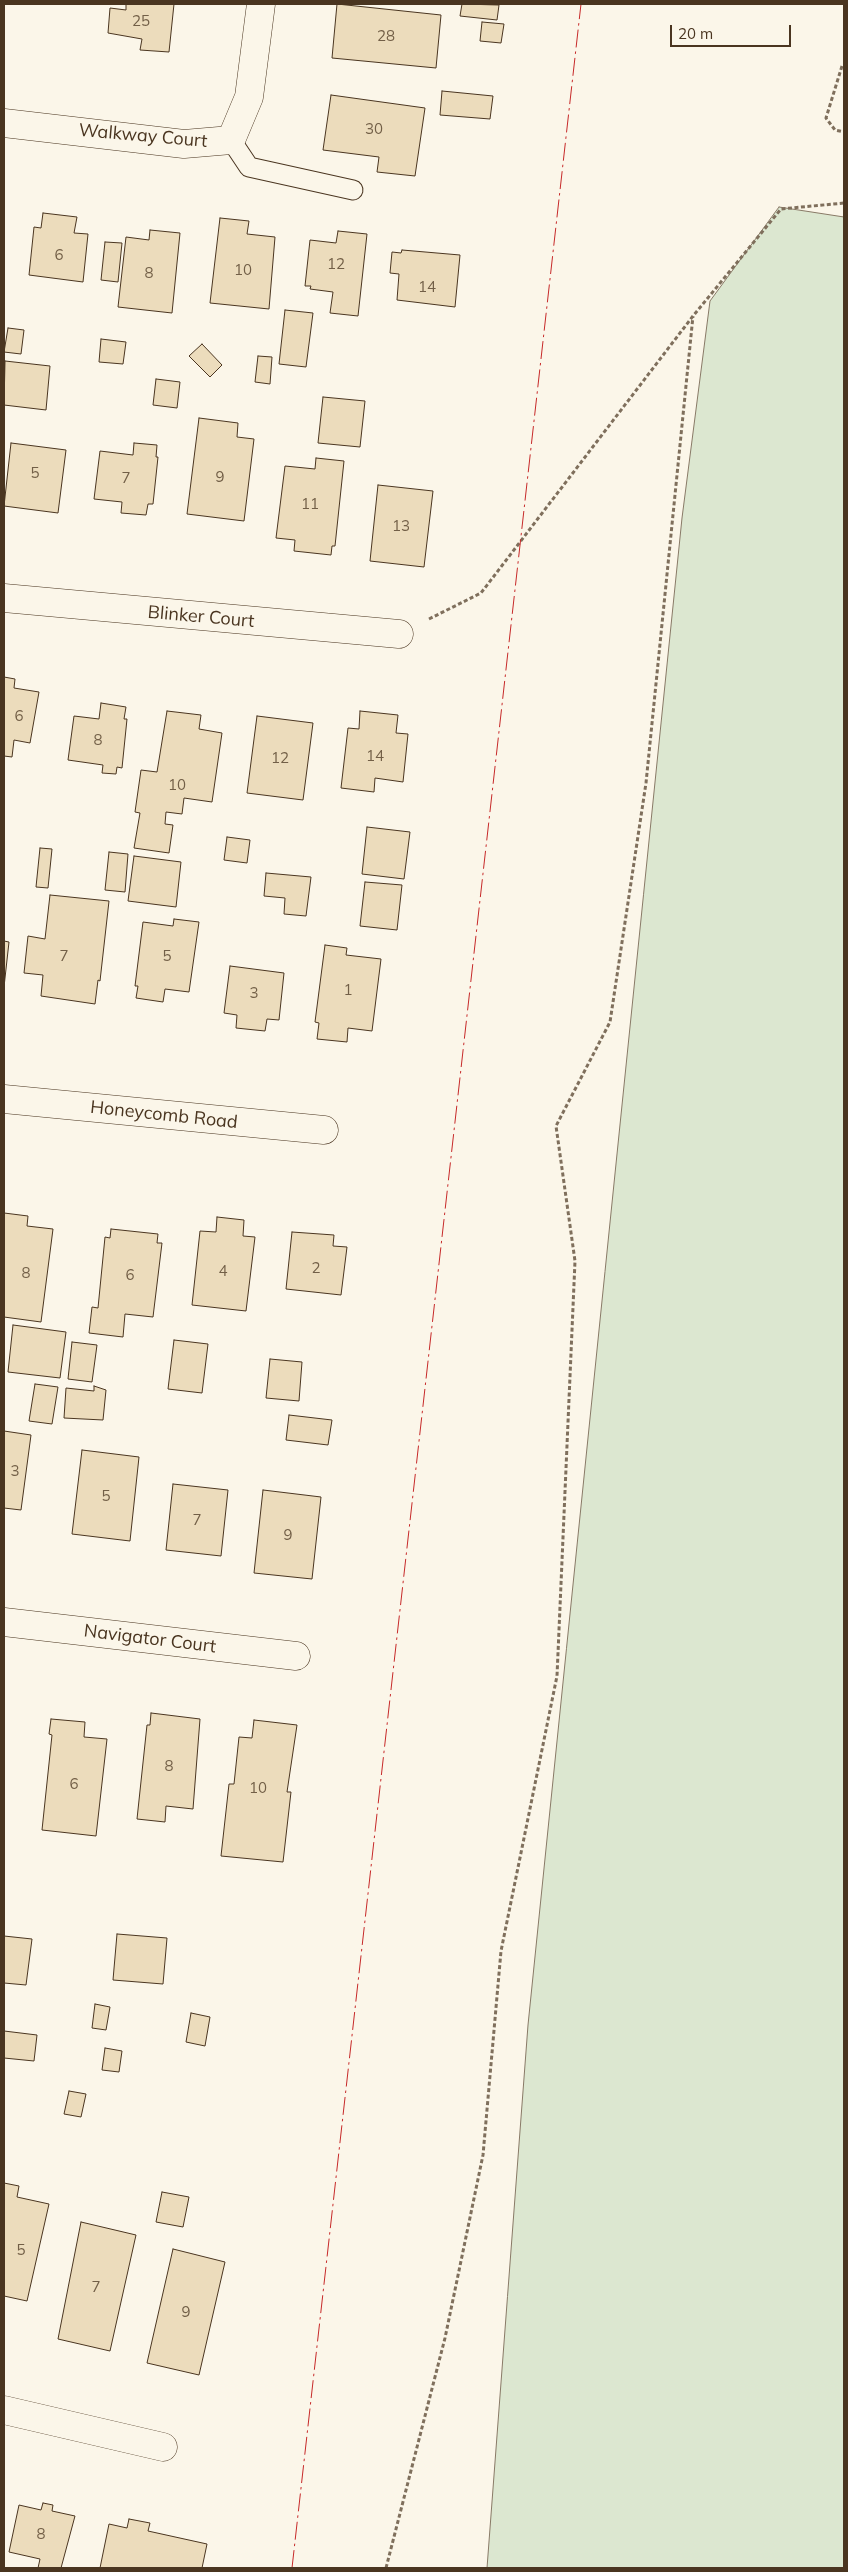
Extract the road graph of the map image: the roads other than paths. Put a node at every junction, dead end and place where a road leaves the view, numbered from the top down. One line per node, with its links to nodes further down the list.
1 (261, 4): 3 (street, Walkway Court)
2 (4, 123): 3 (street, Walkway Court)
3 (231, 140): 4 (lane)
4 (353, 190)
5 (4, 598): 6 (street, Blinker Court)
6 (399, 634)
7 (4, 1099): 8 (street, Honeycomb Road)
8 (324, 1130)
9 (4, 1622): 10 (street, Navigator Court)
10 (296, 1656)
11 (4, 2410): 12 (street)
12 (163, 2447)

